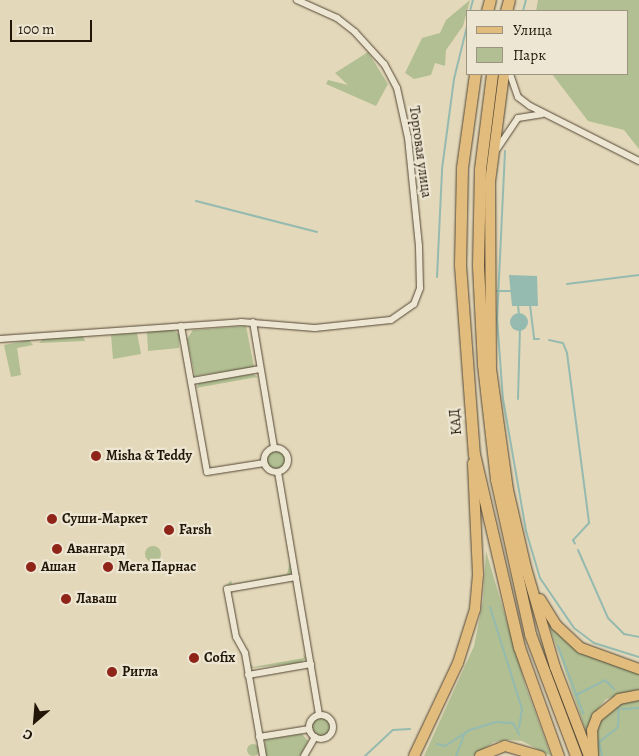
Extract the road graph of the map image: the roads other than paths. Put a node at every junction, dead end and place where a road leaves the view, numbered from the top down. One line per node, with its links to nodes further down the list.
1 (297, 0): 9 (street, Торговая улица)
2 (475, 75): 15 (highway, КАД)
3 (492, 75): 34 (highway)
4 (504, 75): 7 (main road)
5 (510, 75): 6 (street)
6 (543, 114): 7 (street); 8 (street)
7 (493, 156): 18 (main road)
8 (639, 161)
9 (253, 322): 10 (street); 12 (street)
10 (181, 326): 11 (street); 13 (street)
11 (0, 339)
12 (260, 370): 13 (street); 14 (street)
13 (192, 381): 16 (street)
14 (274, 448): 16 (street); 17 (street)
15 (474, 454): 30 (main road); 33 (highway, КАД)
16 (264, 462): 17 (street)
17 (278, 472): 19 (street)
18 (526, 568): 21 (main road); 35 (main road)
19 (296, 577): 20 (street); 22 (street)
20 (311, 664): 22 (street); 24 (street)
21 (639, 669)
22 (248, 675): 26 (street)
23 (639, 695): 35 (main road)
24 (319, 714): 25 (street); 27 (street)
25 (309, 729): 26 (street); 27 (street)
26 (259, 737): 28 (street)
27 (315, 737): 29 (street)
28 (263, 756)
29 (304, 756)
30 (414, 756)
31 (480, 756): 32 (main road)
32 (541, 756)
33 (558, 756)
34 (576, 756)
35 (591, 756)

